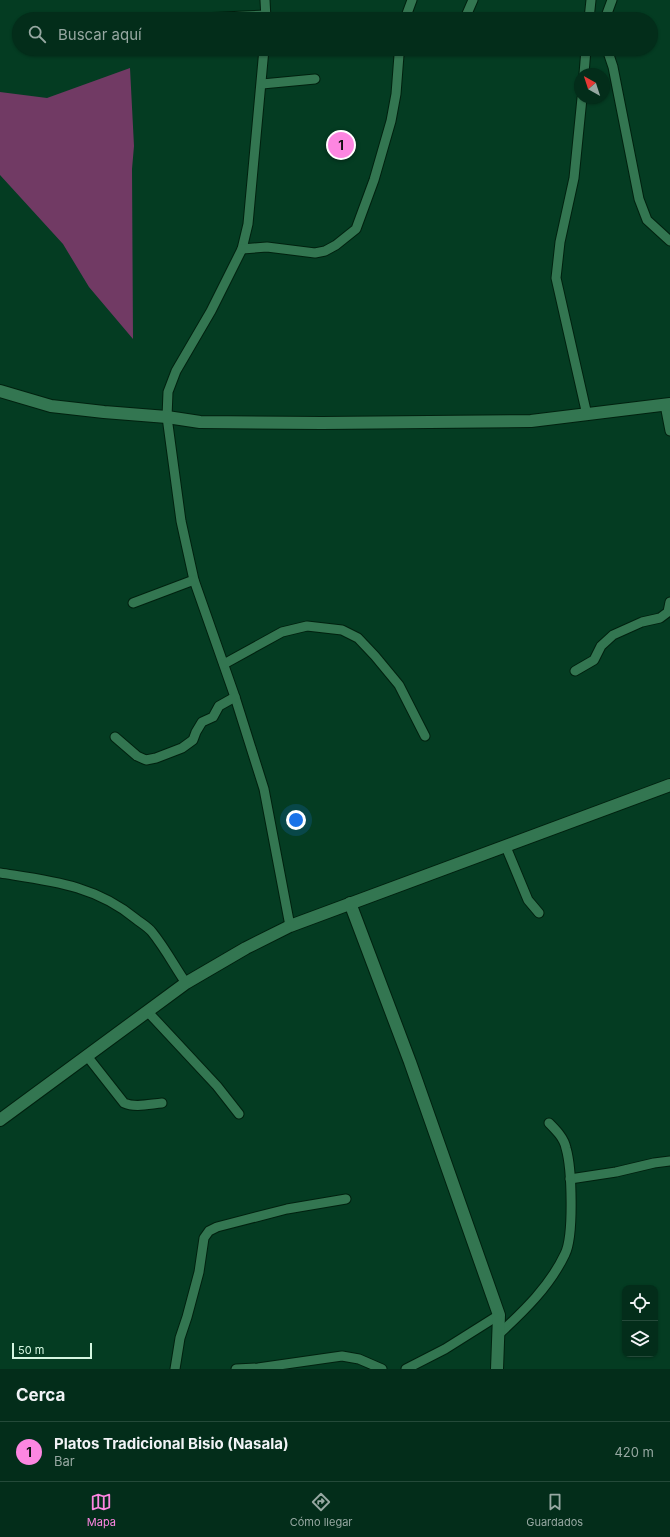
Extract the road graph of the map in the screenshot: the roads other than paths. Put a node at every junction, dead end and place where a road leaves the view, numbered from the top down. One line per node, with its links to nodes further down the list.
1 (265, 0): 6 (street)
2 (412, 0): 7 (street)
3 (473, 0): 8 (street)
4 (591, 0): 9 (street)
5 (612, 0): 10 (street)
6 (266, 12)
7 (408, 12)
8 (468, 12)
9 (590, 12)
10 (608, 12)
11 (264, 56): 17 (street)
12 (398, 56): 20 (street)
13 (585, 56): 15 (street)
14 (609, 56): 19 (street)
15 (584, 68)
16 (315, 79): 17 (street)
17 (262, 84): 20 (street)
18 (581, 104): 23 (street)
19 (670, 241)
20 (242, 249): 24 (street)
21 (0, 391): 24 (street)
22 (668, 405): 23 (street); 25 (street)
23 (587, 415): 24 (street)
24 (167, 417): 26 (street)
25 (670, 431)
26 (194, 580): 28 (street); 29 (street)
27 (670, 602): 30 (street)
28 (133, 603)
29 (224, 664): 31 (street); 32 (street)
30 (575, 672)
31 (235, 697): 33 (street); 39 (street)
32 (425, 736)
33 (115, 737)
34 (670, 786): 35 (street)
35 (506, 847): 37 (street); 38 (street)
36 (0, 873): 40 (street)
37 (350, 903): 39 (street); 50 (street)
38 (538, 913)
39 (290, 926): 40 (street)
40 (186, 983): 41 (street)
41 (148, 1012): 42 (street); 44 (street)
42 (87, 1056): 43 (street); 45 (street)
43 (162, 1104)
44 (239, 1114)
45 (0, 1120)
46 (550, 1123): 48 (street)
47 (670, 1161): 48 (street)
48 (570, 1179): 51 (street)
49 (346, 1199): 52 (street)
50 (499, 1316): 51 (street); 55 (street)
51 (498, 1334): 56 (street)
52 (175, 1369)
53 (236, 1369): 54 (street)
54 (382, 1369)
55 (406, 1369)
56 (497, 1369)

